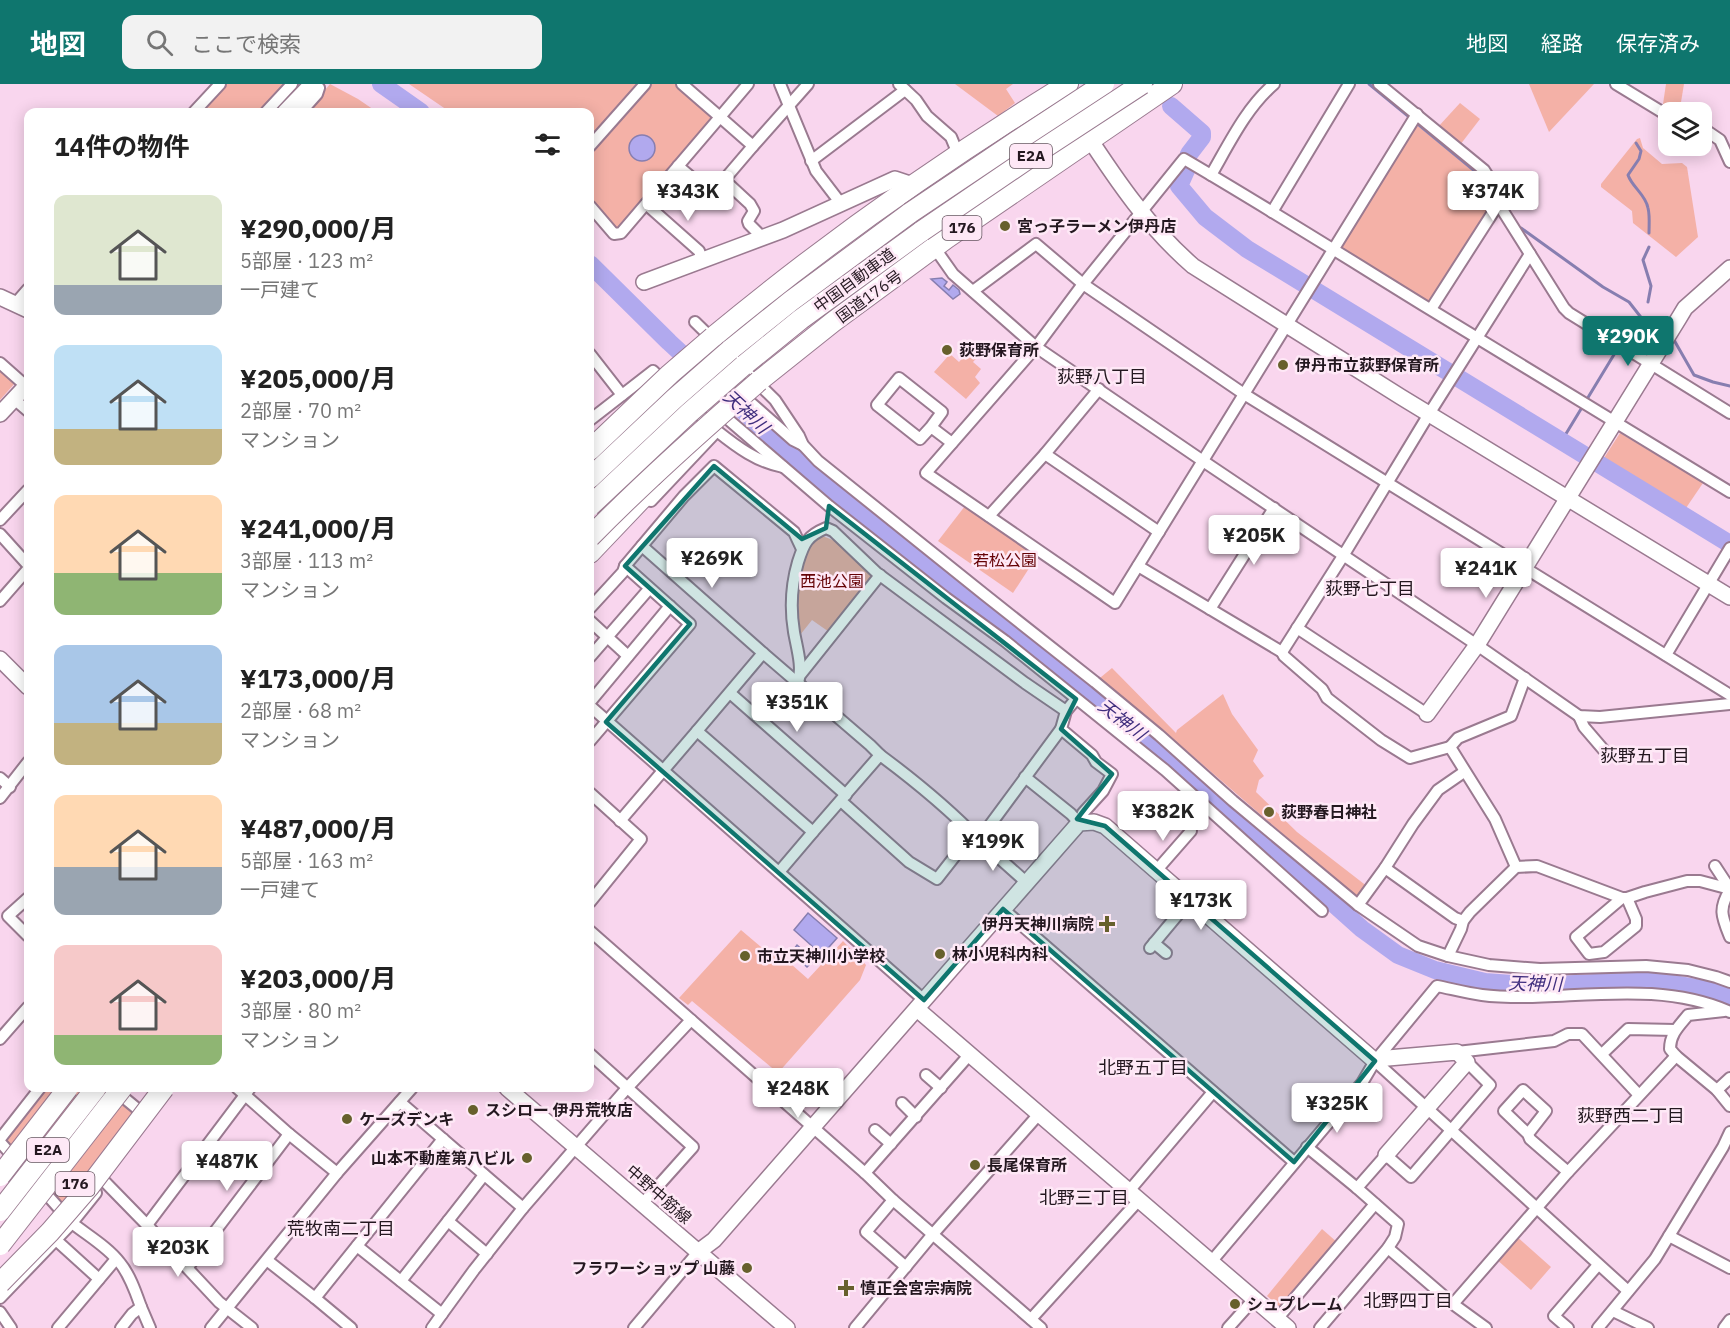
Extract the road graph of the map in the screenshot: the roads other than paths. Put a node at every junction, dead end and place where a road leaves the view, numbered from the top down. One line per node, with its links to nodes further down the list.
1 (220, 84): 19 (street)
2 (292, 84): 20 (street)
3 (313, 84): 21 (street); 22 (street)
4 (645, 84): 28 (street)
5 (682, 84): 25 (street)
6 (748, 84): 25 (street)
7 (780, 84): 18 (street)
8 (808, 84): 18 (street)
9 (1104, 84): 86 (highway, 中国自動車道 / E2A, bridge)
10 (1142, 84): 91 (highway, 中国自動車道 / E2A, bridge)
11 (1172, 84): 27 (highway, 国道176号 / 176)
12 (1274, 84): 34 (street)
13 (1350, 84): 41 (street)
14 (1378, 84): 24 (street)
15 (1616, 84): 23 (street)
16 (1060, 86): 27 (street); 30 (highway)
17 (902, 87): 30 (street); 31 (street)
18 (789, 106): 29 (street); 31 (street)
19 (198, 108)
20 (270, 108)
21 (289, 108)
22 (305, 108)
23 (1658, 110)
24 (1417, 114): 37 (street); 45 (street)
25 (720, 117): 29 (street); 33 (street)
26 (1712, 135): 32 (street)
27 (1091, 140): 42 (street); 44 (highway, 国道176号 / 176)
28 (594, 141)
29 (753, 146): 35 (street)
30 (958, 154): 36 (highway)
31 (812, 161): 39 (street)
32 (1730, 162)
33 (678, 166): 35 (street); 38 (street)
34 (1211, 175): 41 (street); 42 (street)
35 (724, 180): 43 (street)
36 (913, 185): 39 (street); 44 (street); 62 (highway, bridge)
37 (1499, 203): 46 (street); 54 (street)
38 (646, 204): 40 (street); 47 (street)
39 (842, 205): 43 (street)
40 (594, 211)
41 (1272, 212): 45 (street)
42 (1142, 213): 50 (street); 56 (street)
43 (763, 238): 47 (street)
44 (941, 243): 51 (street); 78 (highway, 国道176号 / 176, bridge)
45 (1334, 249): 54 (street); 56 (street)
46 (1530, 254): 57 (street); 61 (street)
47 (702, 260): 49 (street)
48 (1730, 268): 61 (street)
49 (644, 282)
50 (1083, 284): 51 (street); 58 (street); 66 (street)
51 (973, 291): 58 (street)
52 (0, 297): 53 (street)
53 (22, 307)
54 (1431, 309): 57 (street)
55 (695, 322): 81 (street)
56 (1287, 325): 66 (street); 73 (street)
57 (1478, 337): 73 (street); 76 (street)
58 (1036, 347): 65 (street); 80 (street)
59 (594, 359): 67 (street)
60 (0, 363): 63 (street)
61 (1650, 364): 71 (street); 76 (street)
62 (670, 374): 79 (highway, bridge); 82 (highway, bridge)
63 (24, 383)
64 (24, 388): 68 (street)
65 (1099, 389): 83 (street); 84 (street)
66 (1244, 394): 84 (street); 87 (street)
67 (622, 395): 74 (street); 78 (street)
68 (14, 399): 70 (street); 72 (street)
69 (750, 403): 81 (street)
70 (24, 408)
71 (1730, 413)
72 (0, 414)
73 (1429, 414): 87 (street); 90 (street)
74 (594, 417)
75 (730, 421): 85 (street)
76 (1615, 422): 88 (street); 90 (street)
77 (932, 427): 77 (street); 80 (street)
78 (710, 430): 85 (street); 98 (highway, 国道176号 / 176, bridge); 102 (highway, bridge); 105 (street)
79 (594, 432)
80 (952, 443): 94 (street)
81 (803, 445): 173 (street)
82 (594, 446)
83 (1045, 454): 94 (street); 97 (street)
84 (1203, 461): 93 (street); 97 (street)
85 (786, 468): 92 (street)
86 (594, 473)
87 (1389, 483): 104 (street); 109 (street)
88 (1730, 492)
89 (24, 494): 95 (street)
90 (1566, 499): 109 (street); 112 (street)
91 (594, 502)
92 (829, 506): 96 (street); 135 (street)
93 (1274, 508): 104 (street); 118 (street)
94 (989, 516): 108 (street)
95 (0, 520)
96 (826, 528): 103 (street); 111 (street)
97 (1159, 532): 108 (street)
98 (594, 533)
99 (0, 534): 106 (street)
100 (642, 546): 103 (street); 107 (street); 125 (street)
101 (1730, 548): 112 (street)
102 (594, 549)
103 (802, 549): 130 (street)
104 (1343, 556): 120 (street); 122 (street)
105 (594, 560)
106 (24, 562)
107 (625, 566): 113 (street); 116 (street)
108 (1138, 566): 118 (street)
109 (1525, 567): 122 (street); 126 (street)
110 (24, 572): 115 (street)
111 (880, 576): 130 (street); 138 (street)
112 (1708, 584): 114 (street); 126 (street)
113 (649, 589): 117 (street); 121 (street)
114 (1730, 597)
115 (0, 601)
116 (594, 604)
117 (670, 606): 127 (street); 141 (street)
118 (1210, 609): 124 (street)
119 (594, 625): 121 (street)
120 (1297, 628): 124 (street); 139 (street)
121 (607, 637): 123 (street); 127 (street)
122 (1477, 645): 129 (street); 139 (street)
123 (594, 652)
124 (1282, 652): 145 (street)
125 (763, 654): 130 (street); 132 (street)
126 (1666, 655): 133 (street)
127 (628, 656): 134 (street)
128 (0, 659): 131 (street)
129 (1525, 678): 140 (street); 145 (street)
130 (800, 679): 146 (street)
131 (24, 683)
132 (730, 693): 143 (street); 156 (street)
133 (1730, 695)
134 (594, 699)
135 (1076, 699): 138 (street); 175 (street)
136 (1730, 704): 140 (street)
137 (594, 708): 141 (street)
138 (1066, 711): 142 (street)
139 (1427, 714)
140 (1579, 716): 147 (street)
141 (606, 722): 144 (street); 148 (street)
142 (1061, 729): 151 (street); 158 (street)
143 (697, 730): 148 (street); 160 (street)
144 (594, 736)
145 (1450, 747): 149 (street)
146 (880, 755): 156 (street); 161 (street)
147 (1608, 755)
148 (662, 770): 157 (street); 166 (street)
149 (1464, 772): 163 (street); 164 (street)
150 (24, 777): 153 (street)
151 (1025, 777): 158 (street); 161 (street)
152 (0, 778): 153 (street)
153 (10, 787): 155 (street)
154 (594, 797): 157 (street)
155 (0, 798)
156 (843, 798): 160 (street); 161 (street)
157 (620, 821): 169 (street)
158 (1078, 823): 165 (street); 167 (street)
159 (1191, 831): 165 (street)
160 (813, 832): 166 (street)
161 (976, 837): 167 (street)
162 (1715, 866): 168 (street)
163 (1516, 867): 170 (street); 177 (street)
164 (1385, 868): 173 (street); 177 (street)
165 (1156, 871): 172 (street)
166 (779, 872): 184 (street)
167 (1026, 882): 174 (street)
168 (1730, 889): 170 (street); 180 (street)
169 (594, 897)
170 (1624, 898): 170 (street)
171 (24, 900): 176 (street)
172 (1190, 900): 181 (street); 196 (street)
173 (1358, 905): 182 (street)
174 (1003, 909): 184 (street); 215 (street)
175 (1322, 911)
176 (4, 913): 178 (street)
177 (1463, 921): 182 (street)
178 (24, 932)
179 (594, 935): 187 (street)
180 (1730, 937)
181 (1166, 953)
182 (1448, 956): 183 (street)
183 (1730, 982)
184 (921, 1004): 191 (street); 224 (street)
185 (24, 1010): 188 (street)
186 (1729, 1011): 189 (street); 196 (street)
187 (691, 1020): 199 (street); 224 (street)
188 (4, 1025): 190 (street)
189 (1675, 1030): 192 (street); 193 (street)
190 (0, 1039)
191 (970, 1054): 200 (street); 221 (street)
192 (1602, 1054): 194 (street); 216 (street)
193 (1676, 1056): 201 (street); 216 (street)
194 (1462, 1057): 196 (street); 220 (street); 226 (street)
195 (594, 1058): 199 (street)
196 (1375, 1061): 220 (street); 234 (street)
197 (927, 1075): 200 (street)
198 (1730, 1078): 201 (street)
199 (627, 1088): 233 (street); 248 (street)
200 (941, 1088): 222 (street)
201 (1717, 1090): 219 (street)
202 (37, 1092): 231 (street)
203 (50, 1092): 237 (highway)
204 (65, 1092): 243 (highway, bridge)
205 (93, 1092): 252 (highway, E2A, bridge)
206 (117, 1092): 223 (street)
207 (119, 1092): 259 (highway, E2A, bridge)
208 (144, 1092): 272 (highway, 176, bridge)
209 (161, 1092): 272 (highway, bridge)
210 (172, 1092): 223 (street)
211 (243, 1092): 255 (street)
212 (246, 1092): 228 (street)
213 (409, 1092): 217 (street)
214 (512, 1092): 233 (street, 中野中筋線)
215 (1214, 1092): 238 (street); 246 (street)
216 (1638, 1094): 239 (street)
217 (400, 1102): 230 (street); 240 (street)
218 (902, 1103): 222 (street)
219 (1730, 1106)
220 (1426, 1108): 226 (street); 236 (street)
221 (1039, 1114): 246 (street); 256 (street)
222 (916, 1117): 232 (street)
223 (151, 1120): 244 (street)
224 (812, 1127): 241 (street); 262 (street)
225 (875, 1131): 232 (street)
226 (1451, 1132): 236 (street); 251 (street)
227 (1730, 1132): 235 (street)
228 (289, 1134): 240 (street); 269 (street)
229 (1527, 1134): 239 (street)
230 (443, 1139): 242 (street); 260 (street)
231 (0, 1141): 254 (street)
232 (891, 1144): 241 (street)
233 (576, 1147): 248 (street, 中野中筋線); 250 (street)
234 (1307, 1147): 238 (street); 245 (street)
235 (1726, 1147): 257 (street)
236 (1386, 1155): 245 (street)
237 (0, 1160)
238 (1294, 1162): 266 (street)
239 (1568, 1172): 251 (street)
240 (337, 1173): 265 (street)
241 (865, 1173): 247 (street)
242 (484, 1175): 250 (street); 253 (street)
243 (0, 1176)
244 (105, 1182): 254 (street); 255 (street)
245 (1357, 1188): 249 (street)
246 (1134, 1195): 266 (street); 286 (street)
247 (893, 1200): 256 (street); 268 (street)
248 (642, 1204): 262 (street, 中野中筋線)
249 (1375, 1204): 261 (street); 285 (street)
250 (523, 1208): 263 (street)
251 (1535, 1209): 267 (street); 278 (street)
252 (0, 1211)
253 (448, 1221): 263 (street); 273 (street)
254 (72, 1223): 258 (street); 264 (street)
255 (147, 1226): 269 (street)
256 (933, 1234): 268 (street); 286 (street)
257 (1669, 1236): 270 (street); 274 (street)
258 (56, 1240): 271 (street); 275 (street)
259 (0, 1245)
260 (357, 1246): 273 (street); 276 (street)
261 (1388, 1248): 278 (street); 299 (street)
262 (698, 1252): 295 (street); 296 (street, 中野中筋線)
263 (487, 1254): 283 (street)
264 (116, 1259): 271 (street); 279 (street)
265 (268, 1261): 276 (street); 280 (street)
266 (1211, 1262): 277 (street)
267 (1598, 1265): 274 (street); 301 (street)
268 (906, 1267): 297 (street)
269 (188, 1268): 280 (street)
270 (1730, 1268)
271 (99, 1279): 288 (street)
272 (0, 1281)
273 (400, 1281): 283 (street)
274 (1628, 1292): 281 (street)
275 (0, 1298)
276 (315, 1298): 293 (street)
277 (1254, 1299): 285 (street); 298 (street)
278 (1453, 1304): 300 (street)
279 (141, 1307): 289 (street); 290 (street)
280 (228, 1308): 291 (street); 292 (street)
281 (1612, 1311): 302 (street); 303 (street)
282 (0, 1312): 287 (street)
283 (442, 1314): 294 (street)
284 (1730, 1320): 304 (street)
285 (1282, 1323)
286 (1037, 1325)
287 (11, 1328)
288 (58, 1328)
289 (121, 1328)
290 (150, 1328)
291 (211, 1328)
292 (252, 1328)
293 (350, 1328)
294 (432, 1328)
295 (633, 1328)
296 (787, 1328)
297 (855, 1328)
298 (1228, 1328)
299 (1320, 1328)
300 (1486, 1328)
301 (1568, 1328)
302 (1598, 1328)
303 (1647, 1328)
304 (1724, 1328)

